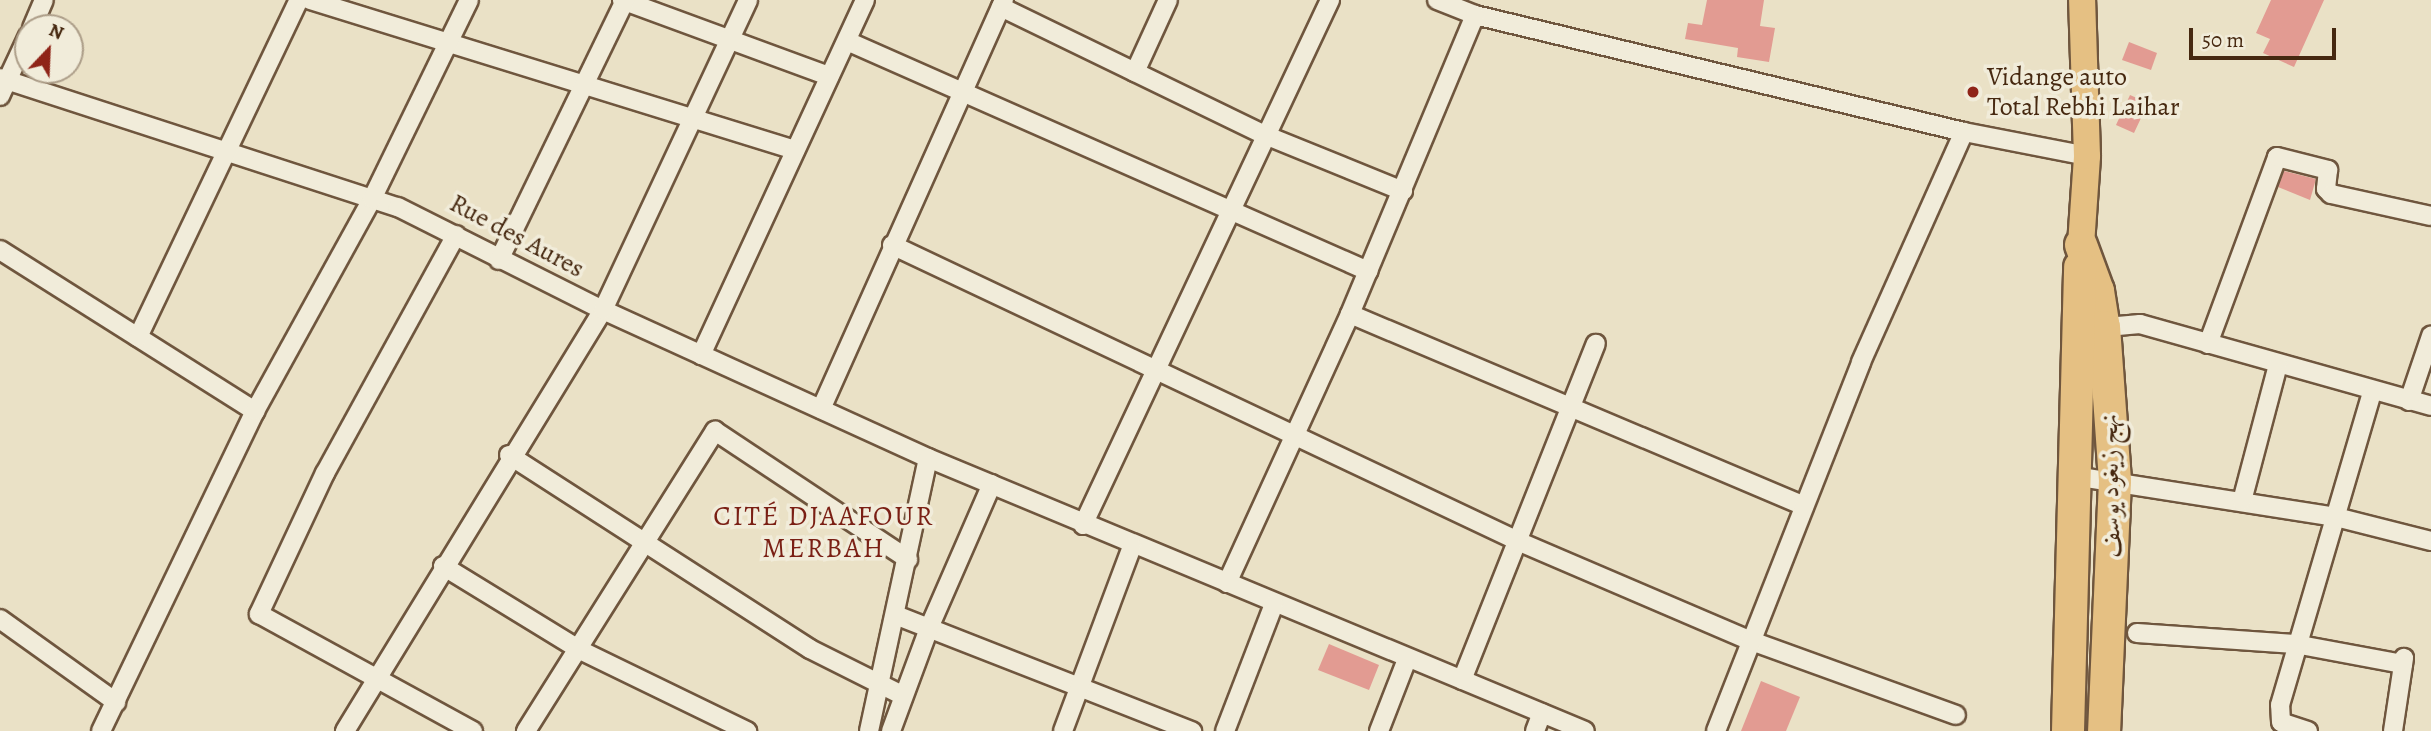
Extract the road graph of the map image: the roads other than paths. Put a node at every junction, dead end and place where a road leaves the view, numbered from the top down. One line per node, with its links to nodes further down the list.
1 (299, 0): 25 (street)
2 (310, 0): 13 (street)
3 (470, 0): 13 (street)
4 (624, 0): 14 (street); 20 (street)
5 (748, 0): 14 (street)
6 (865, 0): 15 (street)
7 (1168, 0): 17 (street)
8 (1330, 0): 24 (street)
9 (1437, 0): 12 (street)
10 (2082, 0): 27 (main road, نهج زيغود يوسف)
11 (1003, 4): 17 (street); 21 (street)
12 (1475, 15): 23 (street); 28 (street)
13 (449, 41): 20 (street); 29 (street)
14 (730, 41): 18 (street); 22 (street)
15 (846, 41): 18 (street); 21 (street)
16 (14, 63): 19 (street)
17 (1135, 72): 24 (street)
18 (829, 76): 26 (street)
19 (3, 85): 25 (street, Rue des Aures)
20 (587, 85): 22 (street); 36 (street)
21 (963, 91): 31 (street); 33 (street)
22 (695, 119): 26 (street); 38 (street)
23 (1964, 132): 27 (street); 61 (street)
24 (1265, 135): 28 (street); 31 (street)
25 (224, 149): 29 (street, Rue des Aures); 42 (street)
26 (794, 150): 45 (street)
27 (2087, 156): 34 (main road, نهج زيغود يوسف)
28 (1402, 191): 37 (street)
29 (372, 199): 32 (street, Rue des Aures); 53 (street)
30 (2429, 210): 43 (street)
31 (1231, 211): 37 (street); 47 (street)
32 (456, 234): 36 (street, Rue des Aures); 80 (street)
33 (892, 245): 47 (street); 52 (street)
34 (2081, 245): 40 (highway, نهج زيغود يوسف)
35 (0, 250): 42 (street)
36 (499, 260): 38 (street, Rue des Aures)
37 (1368, 271): 39 (street)
38 (603, 310): 45 (street, Rue des Aures); 55 (street)
39 (1350, 314): 50 (street); 54 (street)
40 (2091, 329): 43 (street); 57 (highway, نهج زيغود يوسف); 58 (highway, نهج زيغود يوسف)
41 (2431, 336): 49 (street)
42 (138, 337): 53 (street)
43 (2208, 344): 46 (street)
44 (1596, 345): 50 (street)
45 (701, 355): 52 (street, Rue des Aures)
46 (2278, 365): 48 (street); 60 (street)
47 (1158, 367): 54 (street); 63 (street)
48 (2372, 393): 49 (street); 62 (street)
49 (2409, 401): 51 (street)
50 (1572, 404): 61 (street); 65 (street)
51 (2431, 406)
52 (821, 409): 56 (street, Rue des Aures)
53 (255, 411): 85 (street)
54 (1293, 437): 65 (street); 70 (street)
55 (509, 455): 66 (street); 69 (street)
56 (928, 458): 59 (street, Rue des Aures); 68 (street)
57 (2074, 477): 58 (street); 102 (highway, نهج زيغود يوسف)
58 (2115, 481): 60 (street); 103 (highway, نهج زيغود يوسف)
59 (992, 484): 63 (street, Rue des Aures); 74 (street)
60 (2242, 501): 62 (street)
61 (1804, 506): 76 (street)
62 (2336, 517): 64 (street); 77 (street)
63 (1083, 524): 67 (street, Rue des Aures)
64 (2431, 541)
65 (1520, 542): 76 (street); 81 (street)
66 (646, 545): 68 (street); 78 (street); 82 (street)
67 (1132, 546): 70 (street, Rue des Aures); 83 (street)
68 (908, 559): 72 (street)
69 (443, 566): 78 (street); 80 (street)
70 (1227, 583): 71 (street, Rue des Aures)
71 (1274, 604): 79 (street, Rue des Aures); 97 (street)
72 (898, 616): 74 (street); 82 (street)
73 (0, 619): 85 (street)
74 (929, 628): 83 (street); 84 (street)
75 (2137, 633): 77 (street)
76 (1749, 640): 87 (street); 101 (street)
77 (2295, 644): 104 (street); 105 (street)
78 (580, 650): 91 (street); 92 (street)
79 (1407, 659): 81 (street, Rue des Aures); 98 (street)
80 (373, 680): 89 (street); 90 (street)
81 (1462, 680): 86 (street, Rue des Aures)
82 (879, 684): 84 (street); 93 (street)
83 (1078, 689): 95 (street); 96 (street)
84 (902, 695): 94 (street)
85 (116, 702): 88 (street)
86 (1542, 713): 99 (street); 100 (street, Rue des Aures)
87 (1956, 715)
88 (101, 731)
89 (345, 731)
90 (473, 731)
91 (526, 731)
92 (747, 731)
93 (869, 731)
94 (891, 731)
95 (1063, 731)
96 (1192, 731)
97 (1226, 731)
98 (1378, 731)
99 (1535, 731)
100 (1585, 731)
101 (1716, 731)
102 (2068, 731)
103 (2104, 731)
104 (2308, 731)
105 (2393, 731)

